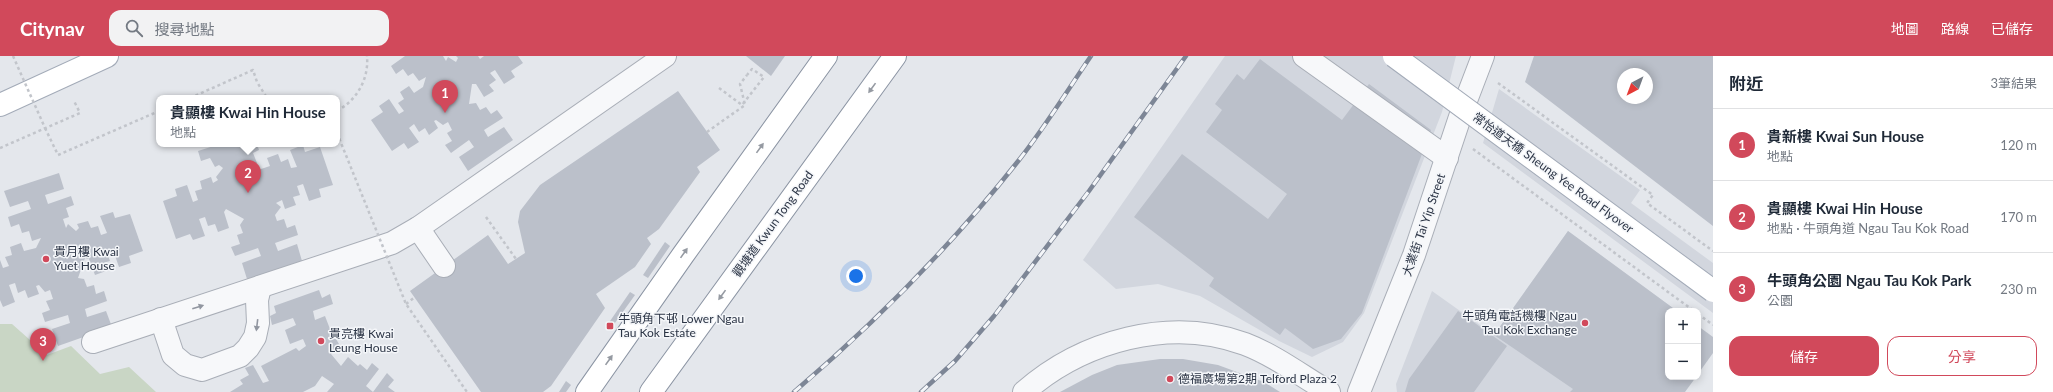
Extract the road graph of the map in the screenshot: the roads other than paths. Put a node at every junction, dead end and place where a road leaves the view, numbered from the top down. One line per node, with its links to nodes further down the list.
1 (106, 56): 8 (main road)
2 (665, 56): 10 (street)
3 (826, 56): 16 (main road, one-way to 3)
4 (895, 56): 17 (main road, 觀塘道 Kwun Tong Road, one-way to 17)
5 (1304, 56): 9 (street)
6 (1394, 56): 13 (main road, 常怡道天橋 Sheung Yee Road Flyover, bridge)
7 (1483, 56): 9 (street, 大業街 Tai Yip Street)
8 (0, 105)
9 (1447, 158): 20 (street, 大業街 Tai Yip Street)
10 (418, 228): 11 (street); 12 (street)
11 (444, 266)
12 (260, 287): 14 (street, one-way to 12); 14 (street, one-way to 14)
13 (1713, 290)
14 (161, 320): 15 (street)
15 (93, 342)
16 (587, 392)
17 (651, 392)
18 (1024, 392): 19 (street)
19 (1329, 392)
20 (1359, 392)

